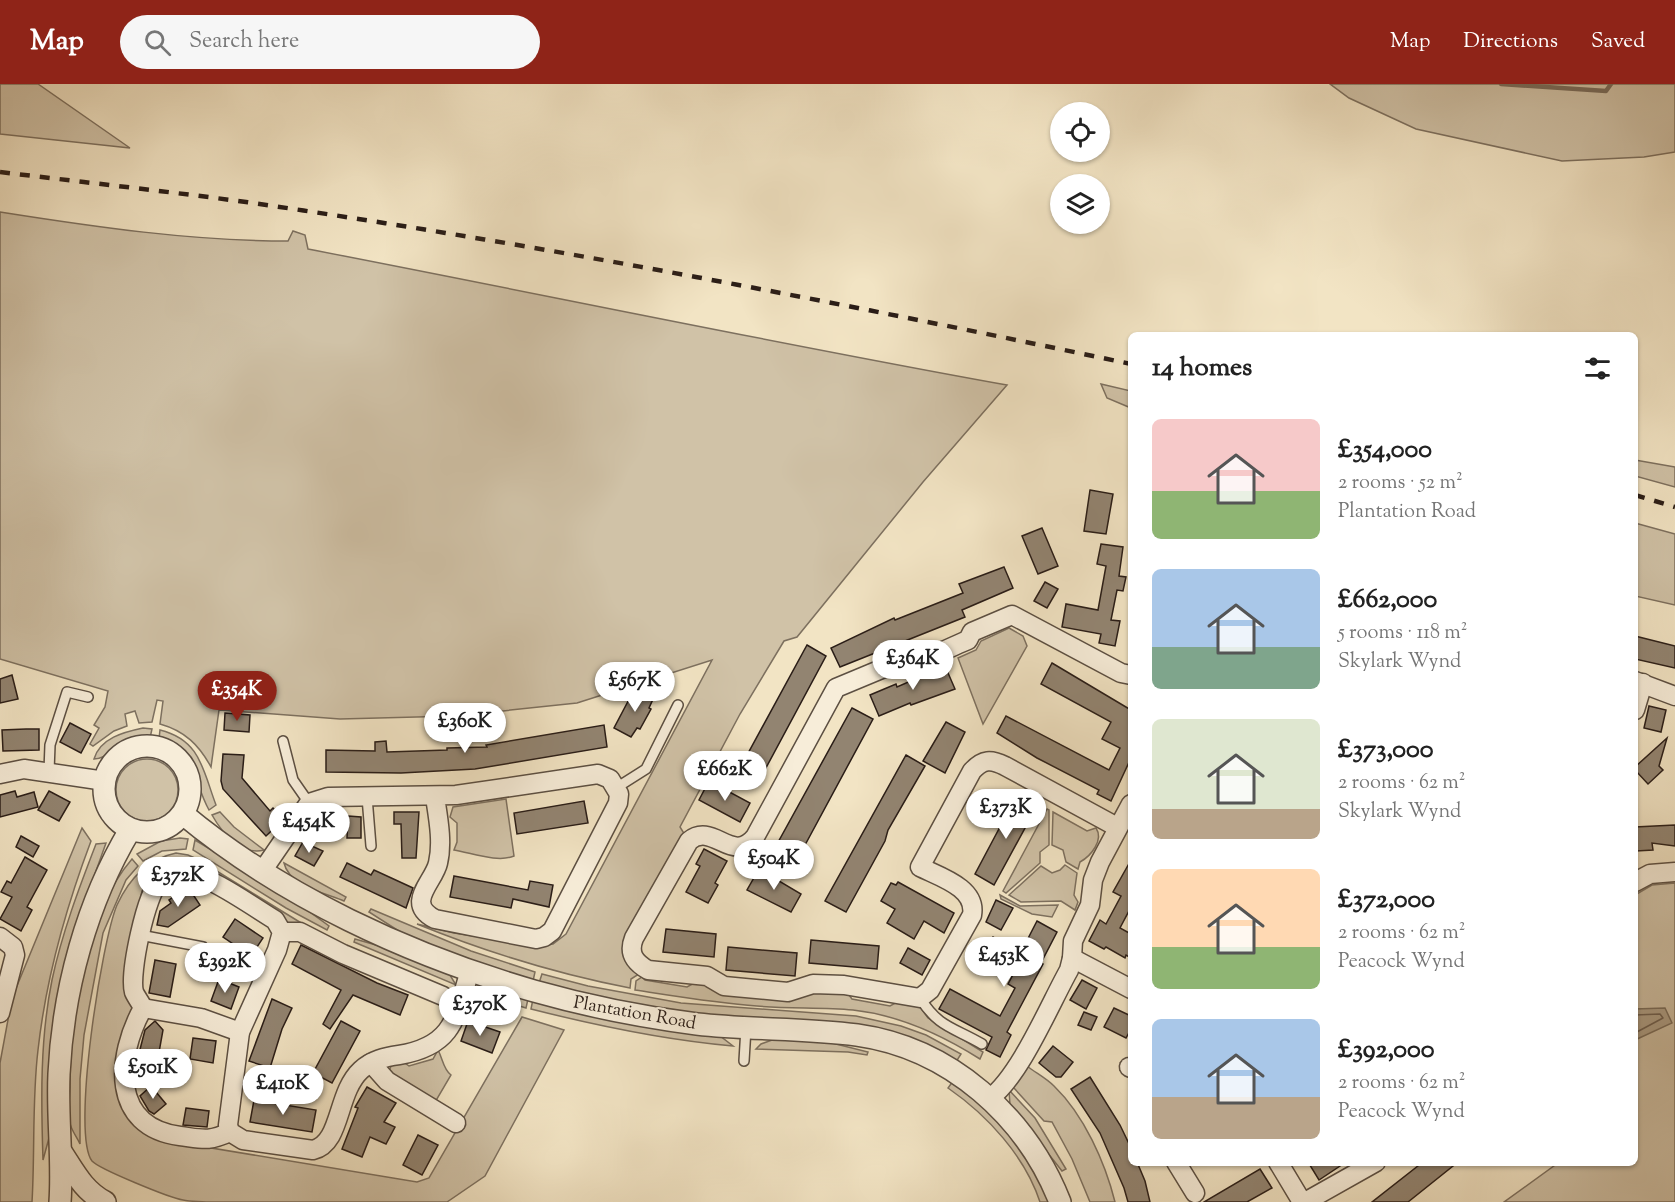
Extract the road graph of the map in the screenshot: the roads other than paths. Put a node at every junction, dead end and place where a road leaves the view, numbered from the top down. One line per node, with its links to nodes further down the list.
1 (1128, 674): 30 (street)
2 (1639, 682): 3 (street)
3 (1675, 696)
4 (88, 697): 7 (lane)
5 (678, 705): 10 (lane)
6 (283, 741): 13 (lane)
7 (49, 771): 8 (street); 9 (street)
8 (0, 774)
9 (105, 781): 15 (street); 17 (street)
10 (616, 788): 12 (street); 12 (street)
11 (367, 797): 12 (street); 13 (street); 18 (lane)
12 (435, 797)
13 (309, 803): 19 (street)
14 (1128, 809): 16 (street)
15 (183, 813): 17 (street); 19 (street, Plantation Road)
16 (1117, 827): 26 (street); 30 (street)
17 (130, 830): 41 (street)
18 (371, 846)
19 (262, 870): 27 (street, Plantation Road)
20 (1675, 872): 21 (street)
21 (1638, 880)
22 (282, 932): 23 (street); 29 (street); 34 (street)
23 (140, 935): 25 (lane); 31 (street)
24 (0, 937): 32 (street)
25 (203, 947)
26 (1072, 958): 28 (street); 38 (street)
27 (470, 970): 33 (street, Plantation Road); 37 (street)
28 (1128, 987)
29 (443, 996)
30 (920, 998): 35 (lane)
31 (143, 1008): 34 (street); 40 (street)
32 (0, 1013)
33 (746, 1028): 36 (lane); 38 (street, Plantation Road)
34 (240, 1032): 40 (street)
35 (982, 1044)
36 (744, 1061)
37 (371, 1063): 39 (street); 40 (street)
38 (990, 1098): 48 (street, Plantation Road)
39 (456, 1122)
40 (230, 1132)
41 (63, 1153): 46 (street); 47 (street)
42 (1178, 1166): 45 (street)
43 (1280, 1166): 49 (street)
44 (1369, 1166): 49 (street)
45 (1194, 1193)
46 (60, 1202)
47 (105, 1202)
48 (1060, 1202)
49 (1303, 1202)

